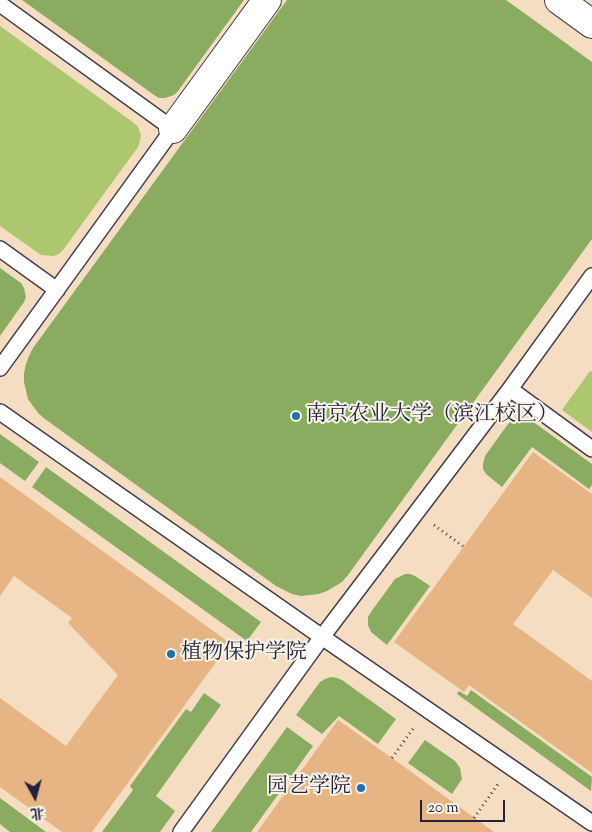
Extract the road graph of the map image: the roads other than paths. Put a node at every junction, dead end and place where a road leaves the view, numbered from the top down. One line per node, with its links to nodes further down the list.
1 (267, 0): 5 (street)
2 (559, 0): 4 (street)
3 (0, 4): 5 (lane)
4 (592, 24)
5 (174, 129): 8 (lane)
6 (0, 249): 8 (lane)
7 (592, 276): 10 (lane)
8 (57, 290): 9 (lane)
9 (0, 368)
10 (510, 389): 12 (lane); 13 (lane)
11 (0, 412): 13 (lane)
12 (592, 448)
13 (322, 637): 14 (lane); 15 (lane)
14 (592, 823)
15 (181, 832)

